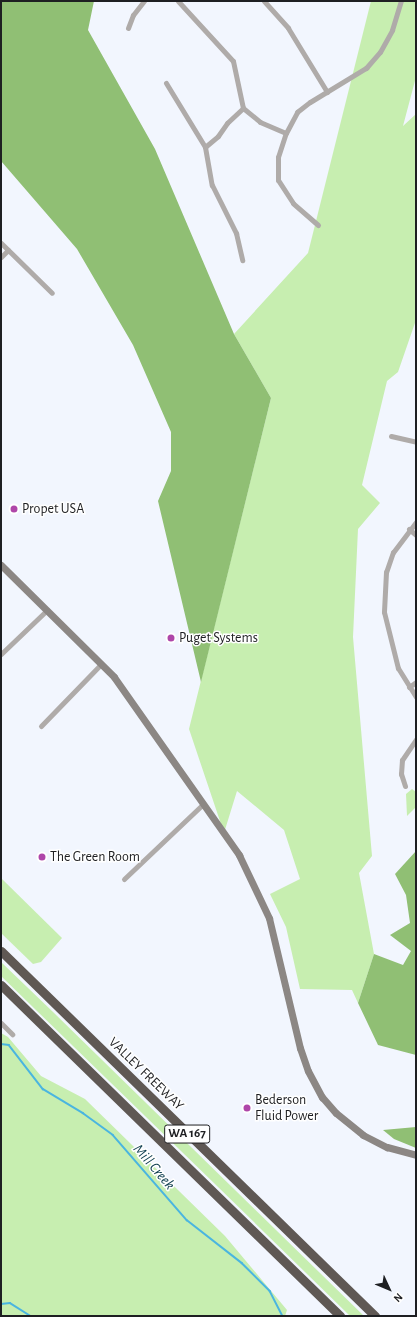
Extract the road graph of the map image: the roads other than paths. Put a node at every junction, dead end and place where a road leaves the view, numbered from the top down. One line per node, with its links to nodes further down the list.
1 (144, 1): 5 (street)
2 (178, 1): 8 (street)
3 (264, 1): 7 (street)
4 (401, 1): 7 (street)
5 (128, 28)
6 (166, 83): 10 (street)
7 (327, 92): 9 (street)
8 (243, 108): 9 (street); 10 (street)
9 (286, 133): 11 (street)
10 (205, 146): 15 (street)
11 (318, 225)
12 (1, 243): 13 (street)
13 (8, 250): 14 (street); 16 (street)
14 (1, 257)
15 (242, 260)
16 (52, 293)
17 (391, 436): 18 (street)
18 (416, 442)
19 (416, 522): 20 (street)
20 (409, 529): 21 (street); 27 (street)
21 (416, 535)
22 (1, 565): 23 (main road)
23 (47, 610): 24 (street); 25 (main road)
24 (1, 654)
25 (101, 664): 29 (street); 32 (main road)
26 (416, 682): 27 (street)
27 (409, 687): 28 (street)
28 (416, 696)
29 (41, 726)
30 (416, 739): 31 (street)
31 (405, 786)
32 (203, 804): 33 (street); 38 (main road)
33 (124, 879)
34 (1, 950): 40 (highway, VALLEY FREEWAY / WA 167)
35 (1, 985): 39 (highway, WA 167)
36 (1, 1024): 37 (street)
37 (12, 1034)
38 (416, 1155)
39 (340, 1316)
40 (375, 1316)

